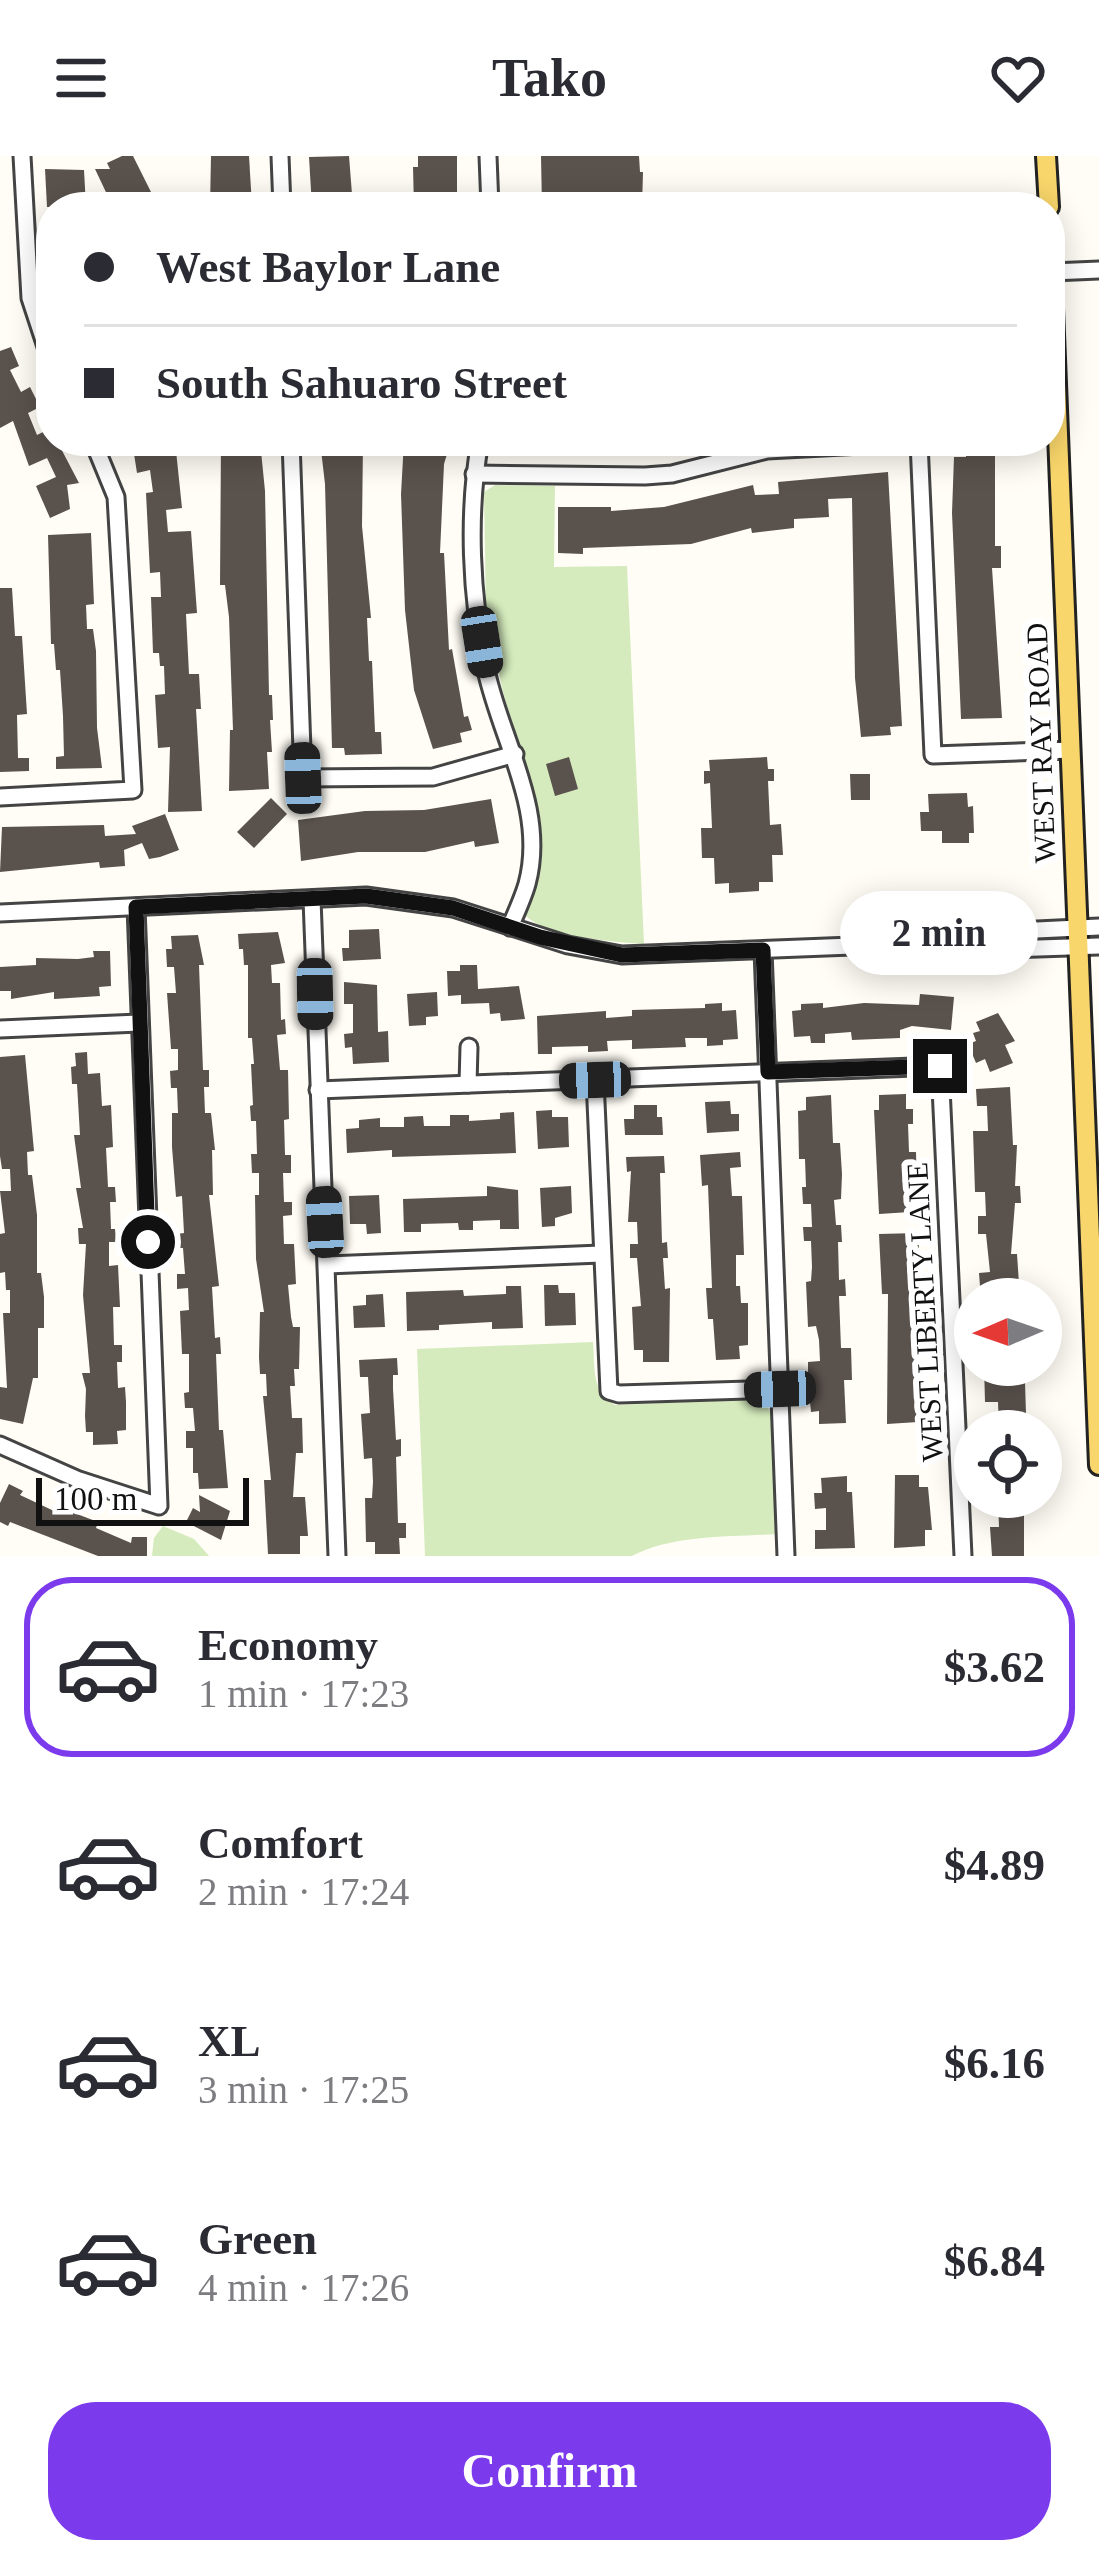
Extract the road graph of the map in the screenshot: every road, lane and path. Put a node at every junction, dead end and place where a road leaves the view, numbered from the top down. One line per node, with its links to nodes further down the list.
1 (22, 156): 10 (street)
2 (280, 156): 5 (street)
3 (488, 156): 6 (street)
4 (1046, 156): 7 (main road)
5 (281, 192)
6 (489, 192)
7 (1048, 192)
8 (1099, 270): 9 (street)
9 (1065, 271)
10 (36, 316)
11 (99, 456): 20 (street)
12 (292, 456): 19 (street)
13 (477, 456): 17 (street)
14 (743, 456): 17 (street)
15 (920, 456): 18 (street)
16 (1059, 456): 18 (main road, WEST RAY ROAD)
17 (474, 474): 19 (street)
18 (1071, 750): 26 (main road, WEST RAY ROAD)
19 (514, 754): 24 (street)
20 (0, 797)
21 (312, 898): 22 (street); 24 (street); 34 (street)
22 (136, 907): 23 (street); 28 (street)
23 (0, 913)
24 (511, 927): 27 (street)
25 (1099, 927): 26 (street)
26 (1085, 940): 27 (street); 39 (main road, WEST RAY ROAD)
27 (763, 950): 31 (street)
28 (140, 1023): 29 (street); 38 (street)
29 (0, 1029)
30 (469, 1047): 33 (street)
31 (768, 1072): 32 (street); 37 (street); 42 (street, WEST LIBERTY LANE)
32 (595, 1080): 33 (street); 35 (street)
33 (469, 1084): 34 (street)
34 (318, 1090): 36 (street)
35 (601, 1254): 36 (street); 37 (street)
36 (327, 1265): 40 (street)
37 (780, 1389): 41 (street)
38 (0, 1445)
39 (1099, 1466)
40 (337, 1556)
41 (786, 1556)
42 (964, 1556)

